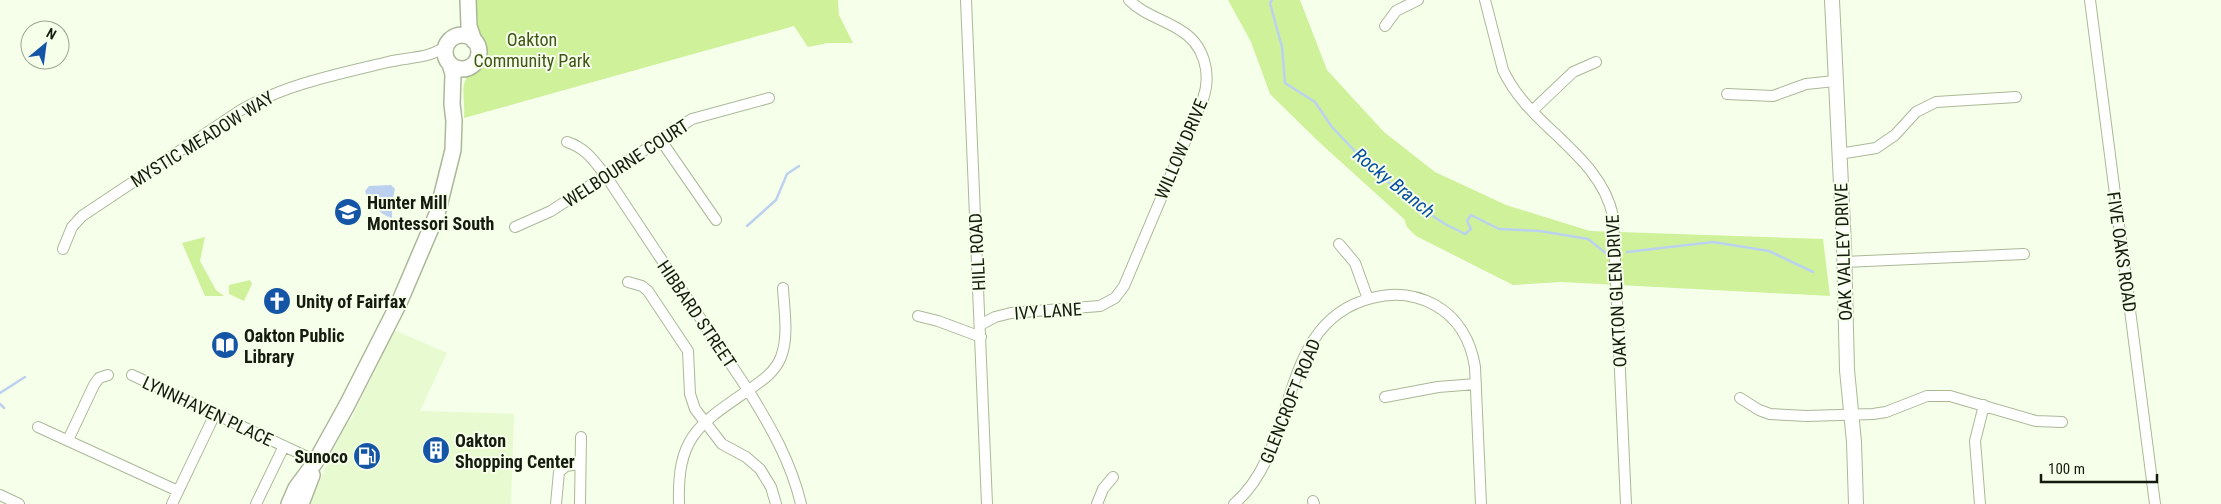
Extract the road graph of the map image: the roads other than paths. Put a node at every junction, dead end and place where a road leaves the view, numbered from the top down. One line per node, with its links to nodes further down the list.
1 (460, 0): 10 (main road)
2 (468, 0): 11 (main road)
3 (966, 0): 37 (street, HILL ROAD)
4 (1129, 0): 34 (street, WILLOW DRIVE)
5 (1418, 0): 9 (street)
6 (1485, 0): 20 (street, OAKTON GLEN DRIVE)
7 (1832, 0): 16 (street, OAK VALLEY DRIVE)
8 (2090, 0): 76 (street, FIVE OAKS ROAD)
9 (1386, 26)
10 (450, 41): 11 (main road); 12 (street, MYSTIC MEADOW WAY); 14 (main road)
11 (474, 41): 15 (main road)
12 (426, 55): 14 (street, MYSTIC MEADOW WAY); 29 (street, MYSTIC MEADOW WAY)
13 (1596, 62): 20 (street)
14 (449, 64): 15 (main road); 21 (main road)
15 (471, 66): 21 (main road)
16 (1835, 81): 17 (street); 24 (street, OAK VALLEY DRIVE)
17 (1727, 94)
18 (2016, 96): 24 (street)
19 (769, 98): 22 (street, WELBOURNE COURT)
20 (1533, 110): 73 (street, OAKTON GLEN DRIVE)
21 (454, 121): 54 (main road)
22 (660, 139): 25 (street, WELBOURNE COURT); 26 (street)
23 (567, 142): 25 (street, HIBBARD STREET)
24 (1838, 154): 31 (street, OAK VALLEY DRIVE)
25 (606, 176): 27 (street, WELBOURNE COURT); 42 (street, HIBBARD STREET)
26 (716, 220)
27 (514, 227)
28 (1339, 244): 35 (street)
29 (63, 249)
30 (2024, 254): 31 (street)
31 (1844, 262): 47 (street, OAK VALLEY DRIVE)
32 (628, 282): 48 (street)
33 (783, 288): 42 (street)
34 (1115, 298): 37 (street, IVY LANE)
35 (1368, 299): 41 (street, GLENCROFT ROAD); 71 (street, GLENCROFT ROAD)
36 (918, 316): 38 (street)
37 (980, 325): 38 (street, HILL ROAD)
38 (981, 337): 69 (street, HILL ROAD)
39 (132, 375): 46 (street, LYNNHAVEN PLACE)
40 (108, 376): 52 (street)
41 (1476, 384): 43 (street); 72 (street, GLENCROFT ROAD)
42 (748, 390): 48 (street); 68 (street, HIBBARD STREET)
43 (1385, 397)
44 (1740, 398): 47 (street)
45 (1984, 405): 47 (street); 49 (street); 75 (street)
46 (215, 414): 53 (street, LYNNHAVEN PLACE); 57 (street)
47 (1852, 414): 74 (street, OAK VALLEY DRIVE)
48 (706, 422): 66 (street); 67 (street)
49 (2062, 422)
50 (38, 427): 52 (street)
51 (581, 437): 55 (street)
52 (68, 440): 57 (street)
53 (284, 446): 54 (street, LYNNHAVEN PLACE); 61 (street, LYNNHAVEN PLACE)
54 (316, 461): 62 (main road); 63 (main road)
55 (579, 464): 64 (street); 65 (street)
56 (1113, 477): 70 (street)
57 (178, 491): 60 (street)
58 (0, 495): 59 (street)
59 (19, 504)
60 (172, 504)
61 (256, 504)
62 (289, 504)
63 (301, 504)
64 (556, 504)
65 (580, 504)
66 (679, 504)
67 (776, 504)
68 (801, 504)
69 (987, 504)
70 (1097, 504)
71 (1234, 504)
72 (1481, 504)
73 (1626, 504)
74 (1856, 504)
75 (1980, 504)
76 (2155, 504)

